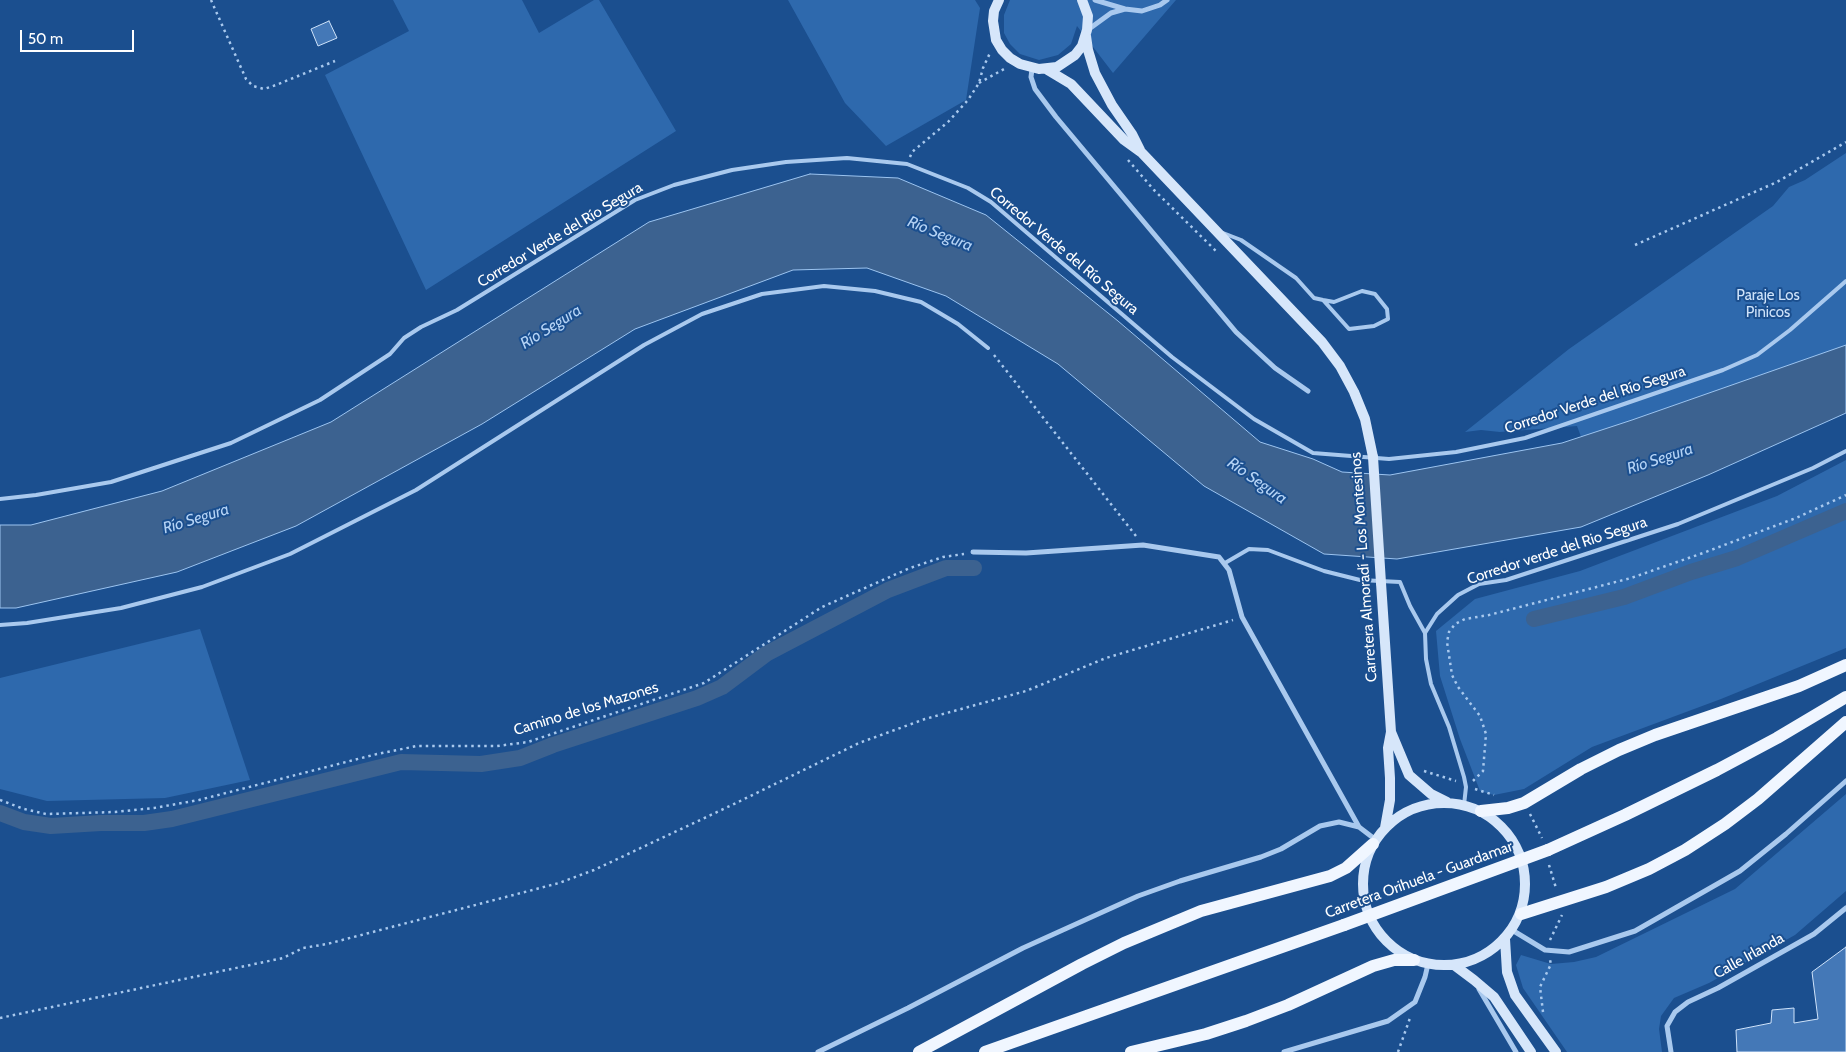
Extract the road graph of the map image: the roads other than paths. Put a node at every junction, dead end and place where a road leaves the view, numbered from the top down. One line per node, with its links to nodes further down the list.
1 (990, 0): 7 (main road)
2 (999, 0): 7 (main road)
3 (1082, 0): 8 (main road, Carretera Almoradí - Los Montesinos)
4 (1096, 0): 6 (street)
5 (1167, 0): 6 (street)
6 (1125, 9): 8 (street)
7 (994, 11): 9 (main road)
8 (1087, 33): 10 (main road); 11 (main road, Carretera Almoradí - Los Montesinos)
9 (1032, 69): 10 (main road); 16 (street)
10 (1046, 69): 11 (main road, Carretera Almoradí - Los Montesinos)
11 (1142, 153): 12 (main road, Carretera Almoradí - Los Montesinos)
12 (1216, 231): 14 (lane); 26 (main road, Carretera Almoradí - Los Montesinos, bridge)
13 (1846, 281): 18 (lane, Corredor Verde del Río Segura)
14 (1323, 300): 14 (lane)
15 (988, 348): 21 (lane)
16 (1308, 391)
17 (1846, 451): 22 (lane, Corredor verde del Rio Segura)
18 (0, 499)
19 (973, 552): 20 (street)
20 (1225, 563): 22 (lane); 31 (street)
21 (0, 625)
22 (1425, 633): 29 (lane)
23 (1846, 665): 30 (main road)
24 (1846, 697): 44 (main road, Carretera Orihuela - Guardamar, bridge)
25 (1846, 722): 35 (main road)
26 (1391, 732): 28 (main road, Carretera Almoradí - Los Montesinos); 32 (main road, Carretera Almoradí - Los Montesinos)
27 (1846, 781): 36 (street)
28 (1448, 802): 29 (main road); 32 (main road)
29 (1464, 805): 30 (main road)
30 (1481, 811): 35 (main road)
31 (1359, 828): 33 (street); 42 (street)
32 (1385, 828): 33 (main road)
33 (1374, 842): 38 (main road); 43 (main road)
34 (1846, 908): 50 (street, Calle Irlanda)
35 (1521, 914): 36 (main road)
36 (1512, 930): 37 (main road)
37 (1505, 939): 40 (main road); 49 (main road)
38 (1414, 960): 39 (main road); 45 (main road)
39 (1428, 964): 40 (main road); 46 (street)
40 (1454, 965): 41 (main road)
41 (1474, 980): 47 (street); 48 (main road)
42 (818, 1052)
43 (919, 1052)
44 (985, 1052)
45 (1131, 1052)
46 (1284, 1052)
47 (1516, 1052)
48 (1531, 1052)
49 (1556, 1052)
50 (1671, 1052)

